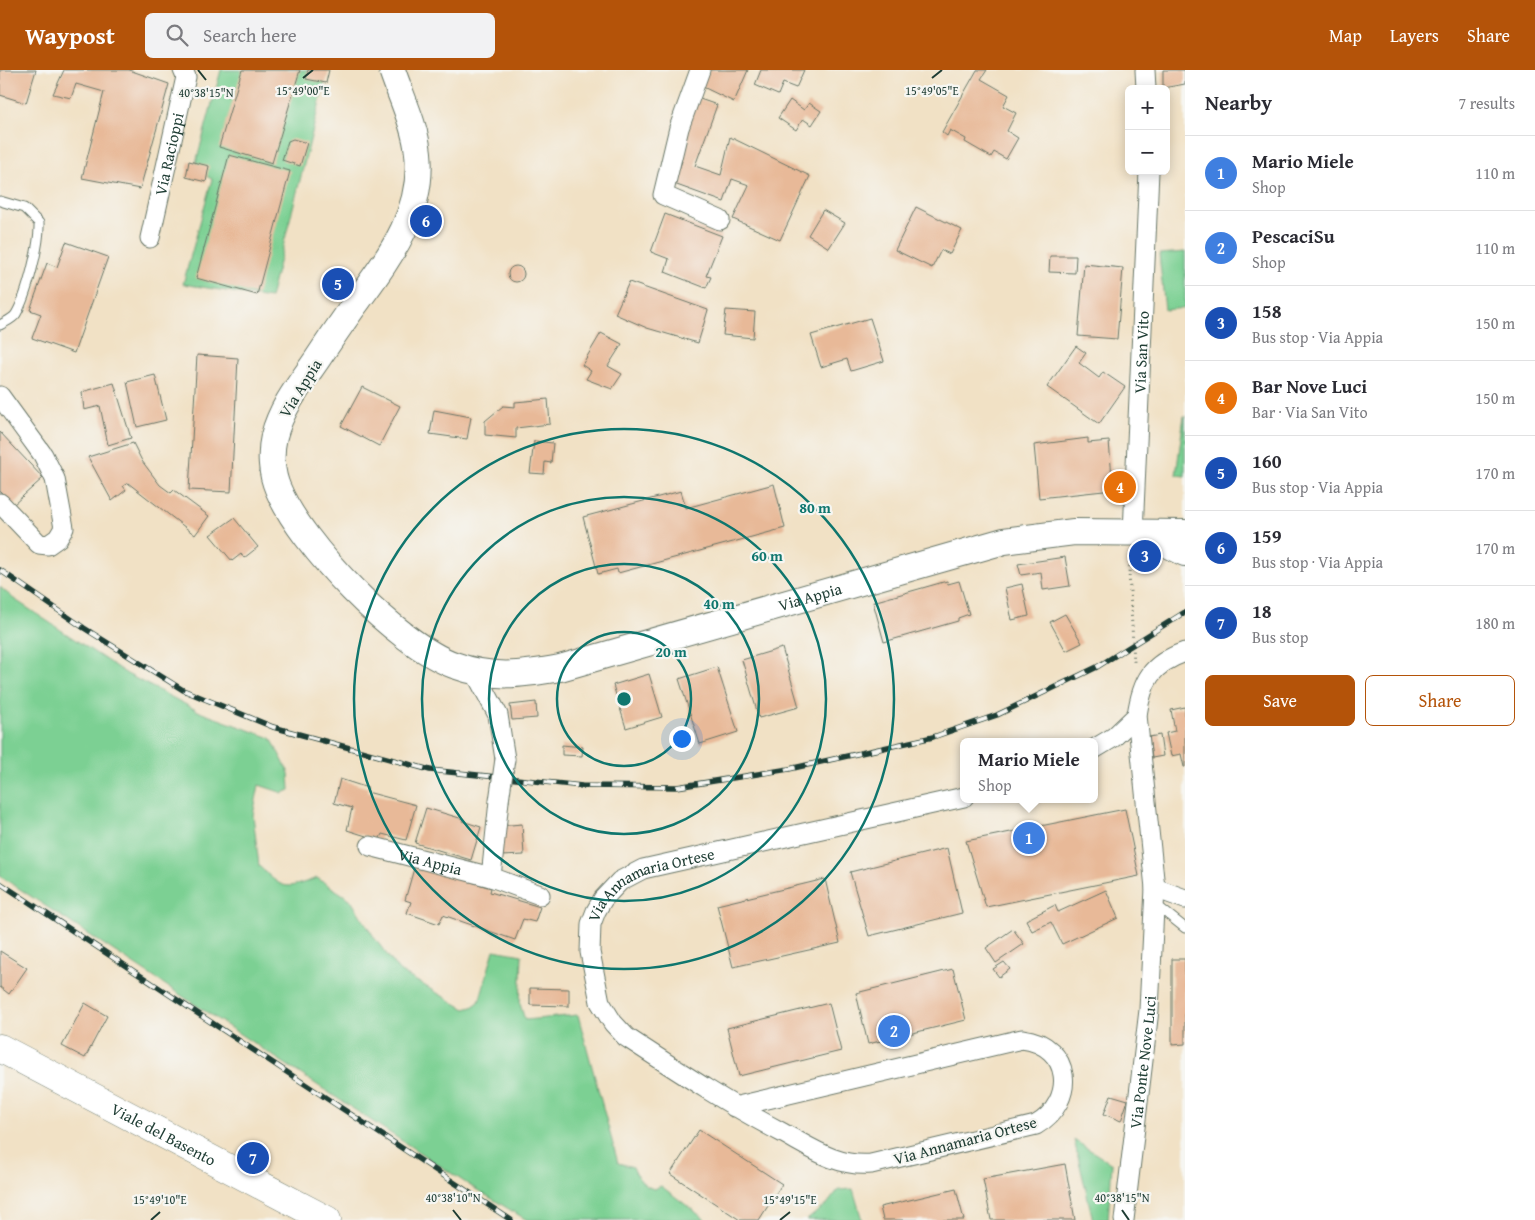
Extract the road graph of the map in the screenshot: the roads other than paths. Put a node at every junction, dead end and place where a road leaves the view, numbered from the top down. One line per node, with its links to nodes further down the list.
1 (184, 70): 9 (street, Via Racioppi)
2 (392, 70): 17 (main road, Via Appia)
3 (700, 70): 8 (street)
4 (1145, 70): 5 (street)
5 (1146, 85)
6 (1149, 175): 13 (street, Via San Vito)
7 (0, 201): 10 (lane)
8 (720, 220)
9 (150, 238)
10 (0, 325)
11 (0, 396): 12 (street)
12 (0, 503)
13 (1140, 533): 14 (main road, Via Appia); 15 (main road, Via Appia); 17 (main road, Via Appia)
14 (1185, 533)
15 (1185, 554)
16 (1185, 652): 18 (street, Via Ponte Nove Luci)
17 (476, 672): 22 (street, bridge)
18 (1137, 715): 19 (street); 24 (street, Via Ponte Nove Luci)
19 (1098, 746)
20 (960, 798): 28 (street, Via Annamaria Ortese)
21 (370, 846): 22 (street, Via Appia)
22 (491, 877): 23 (street, Via Appia)
23 (540, 895)
24 (1155, 896): 25 (street); 26 (lane); 30 (street, Via Ponte Nove Luci)
25 (1185, 899)
26 (1185, 928)
27 (0, 1048): 29 (main road, Viale del Basento)
28 (734, 1107): 28 (street, Via Annamaria Ortese)
29 (327, 1220)
30 (1124, 1220)

